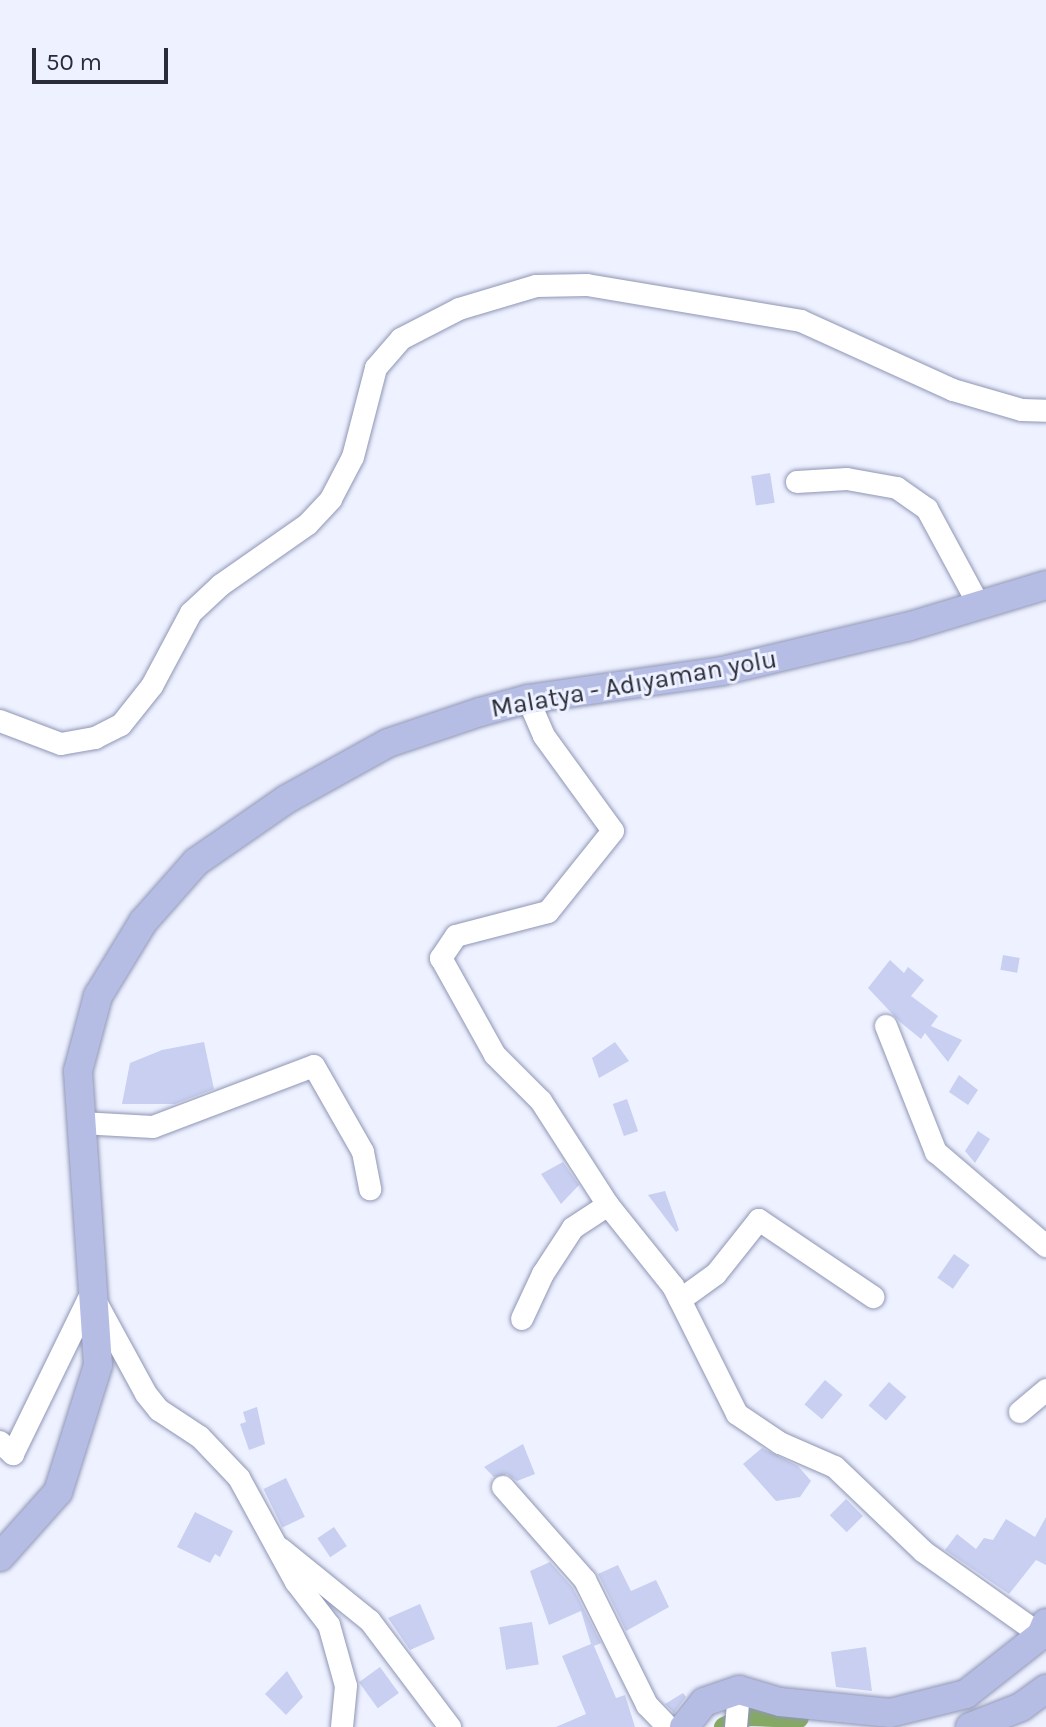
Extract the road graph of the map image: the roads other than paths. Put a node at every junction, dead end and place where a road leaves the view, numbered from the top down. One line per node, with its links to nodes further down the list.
1 (1046, 411): 6 (street)
2 (797, 482): 4 (street)
3 (1046, 585): 4 (main road, Malatya - Adıyaman yolu)
4 (979, 605): 5 (main road, Malatya - Adıyaman yolu)
5 (528, 699): 8 (main road, Malatya - Adıyaman yolu); 10 (street)
6 (0, 721)
7 (886, 1026): 11 (street)
8 (81, 1123): 9 (street); 12 (main road, Malatya - Adıyaman yolu)
9 (370, 1189)
10 (608, 1205): 14 (street); 15 (street)
11 (1046, 1246)
12 (92, 1294): 18 (street); 20 (street); 21 (main road, Malatya - Adıyaman yolu)
13 (873, 1297): 14 (street)
14 (680, 1300): 22 (street)
15 (522, 1319)
16 (1046, 1390): 17 (street)
17 (1020, 1412)
18 (0, 1442)
19 (503, 1487): 27 (street)
20 (275, 1545): 25 (street); 26 (street)
21 (0, 1557)
22 (1043, 1629): 24 (main road)
23 (1046, 1689): 30 (main road)
24 (739, 1690): 28 (main road); 29 (street)
25 (342, 1727)
26 (450, 1727)
27 (668, 1727)
28 (684, 1727)
29 (736, 1727)
30 (970, 1727)

